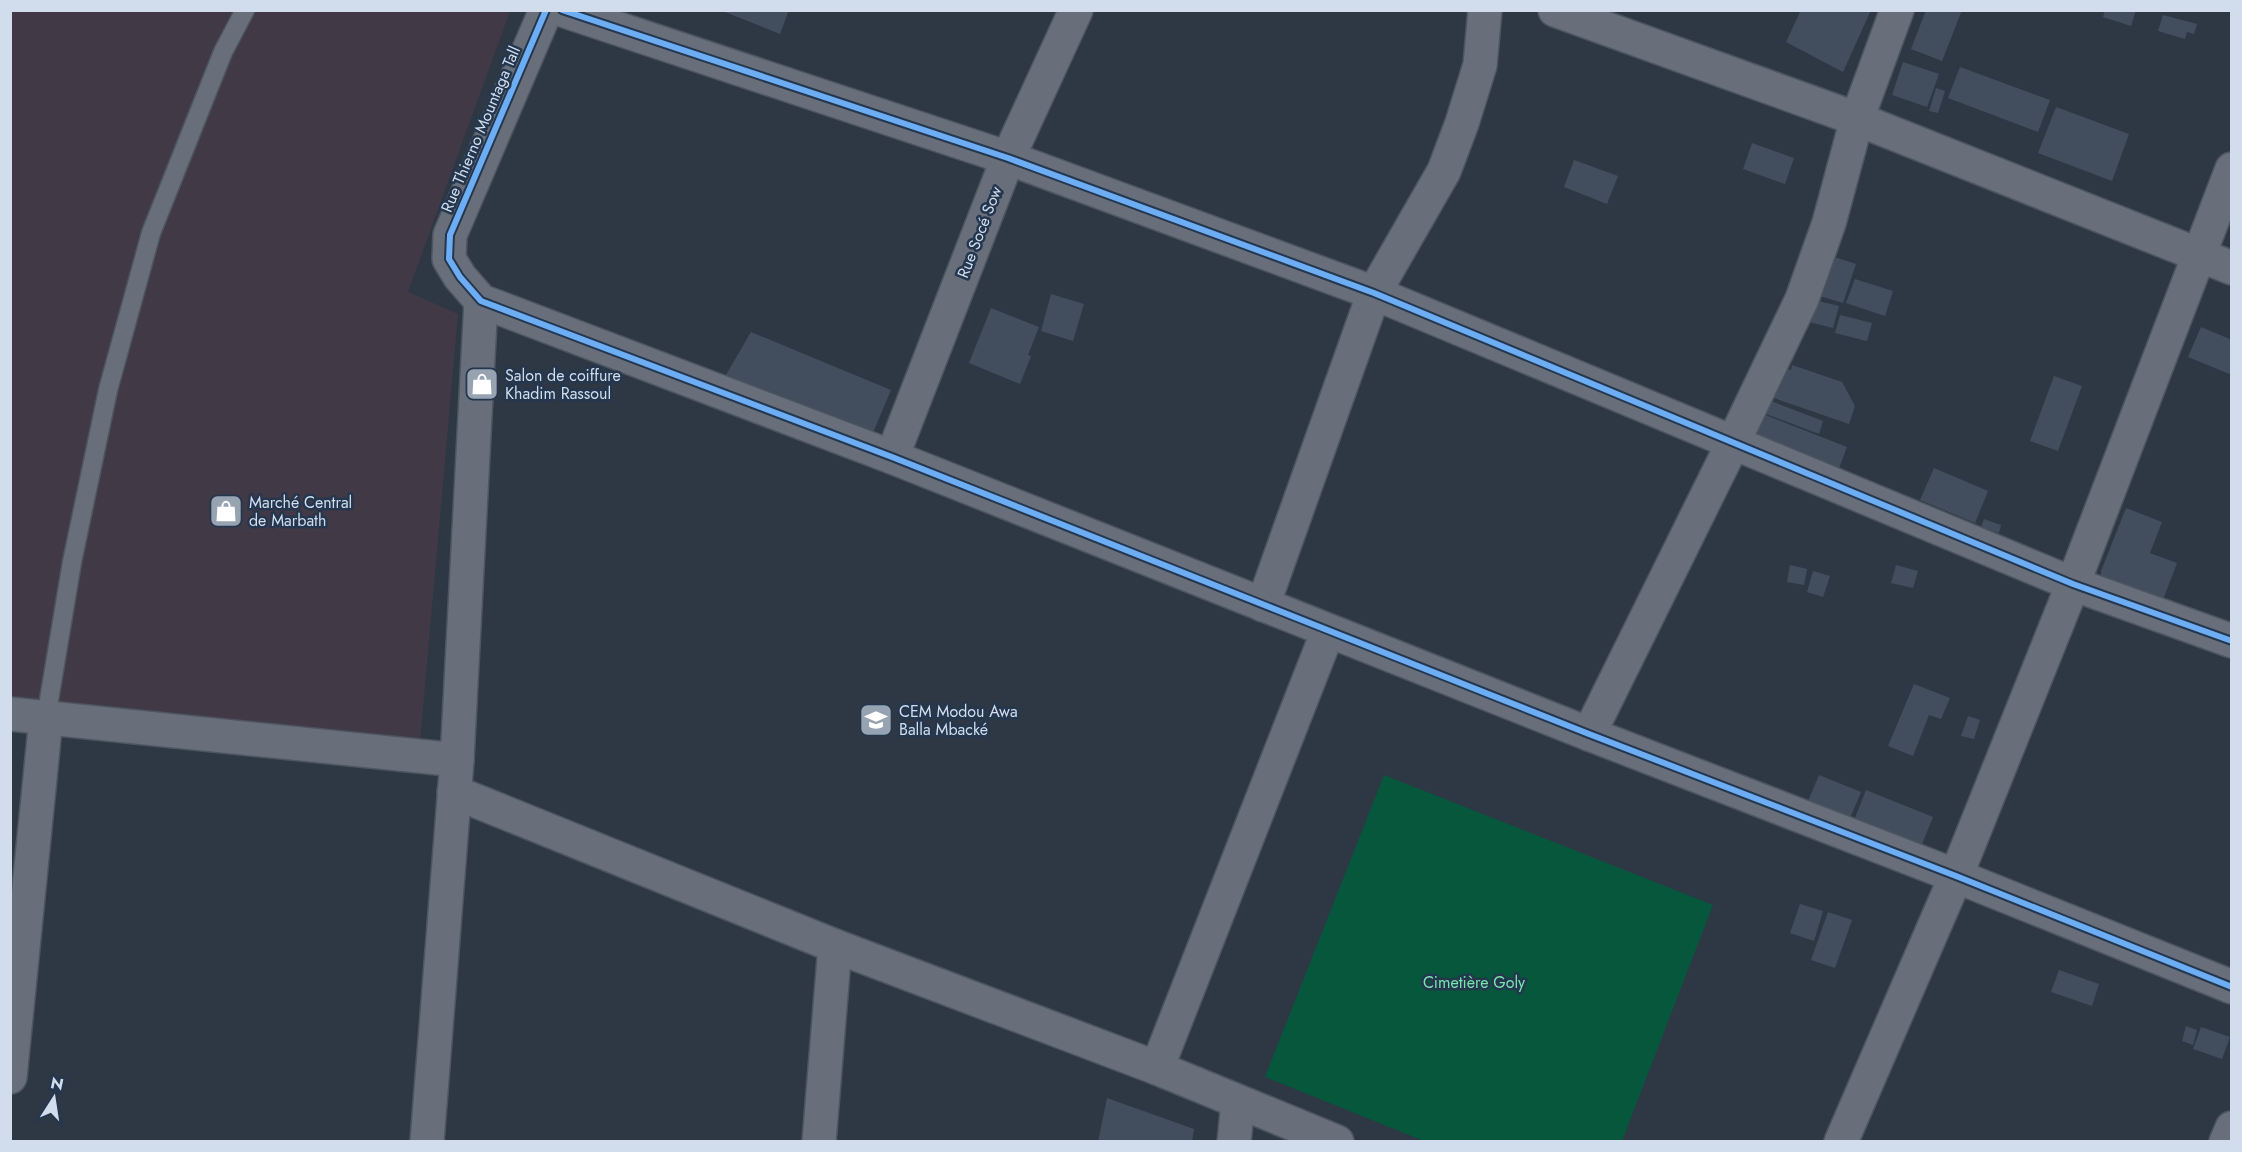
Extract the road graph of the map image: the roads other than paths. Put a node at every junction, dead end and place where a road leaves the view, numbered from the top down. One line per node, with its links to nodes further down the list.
1 (244, 10): 22 (lane)
2 (546, 10): 14 (street, Rue Thierno Mountaga Tall)
3 (562, 10): 9 (street)
4 (1076, 10): 9 (street, Rue Socé Sow)
5 (1485, 10): 13 (street)
6 (1555, 10): 8 (street)
7 (1897, 10): 8 (street)
8 (1857, 119): 11 (street); 15 (street)
9 (1008, 158): 13 (street); 16 (street, Rue Socé Sow)
10 (2232, 169): 11 (street)
11 (2197, 254): 12 (street); 17 (street)
12 (2232, 268)
13 (1374, 293): 15 (street); 18 (street)
14 (481, 301): 16 (street); 24 (street)
15 (1733, 443): 17 (street); 23 (street)
16 (892, 457): 18 (street)
17 (2073, 584): 20 (street); 25 (street)
18 (1263, 605): 19 (street)
19 (1328, 631): 23 (street); 28 (street)
20 (2232, 641)
21 (10, 714): 22 (street)
22 (46, 718): 24 (street); 29 (street)
23 (1589, 734): 25 (street)
24 (456, 776): 26 (street); 32 (street)
25 (1956, 876): 27 (street); 36 (street)
26 (835, 946): 28 (street); 33 (street)
27 (2232, 987)
28 (1157, 1068): 30 (street)
29 (10, 1077)
30 (1238, 1102): 34 (street); 35 (street)
31 (2232, 1128): 37 (street)
32 (427, 1142)
33 (819, 1142)
34 (1234, 1142)
35 (1337, 1142)
36 (1841, 1142)
37 (2226, 1142)

